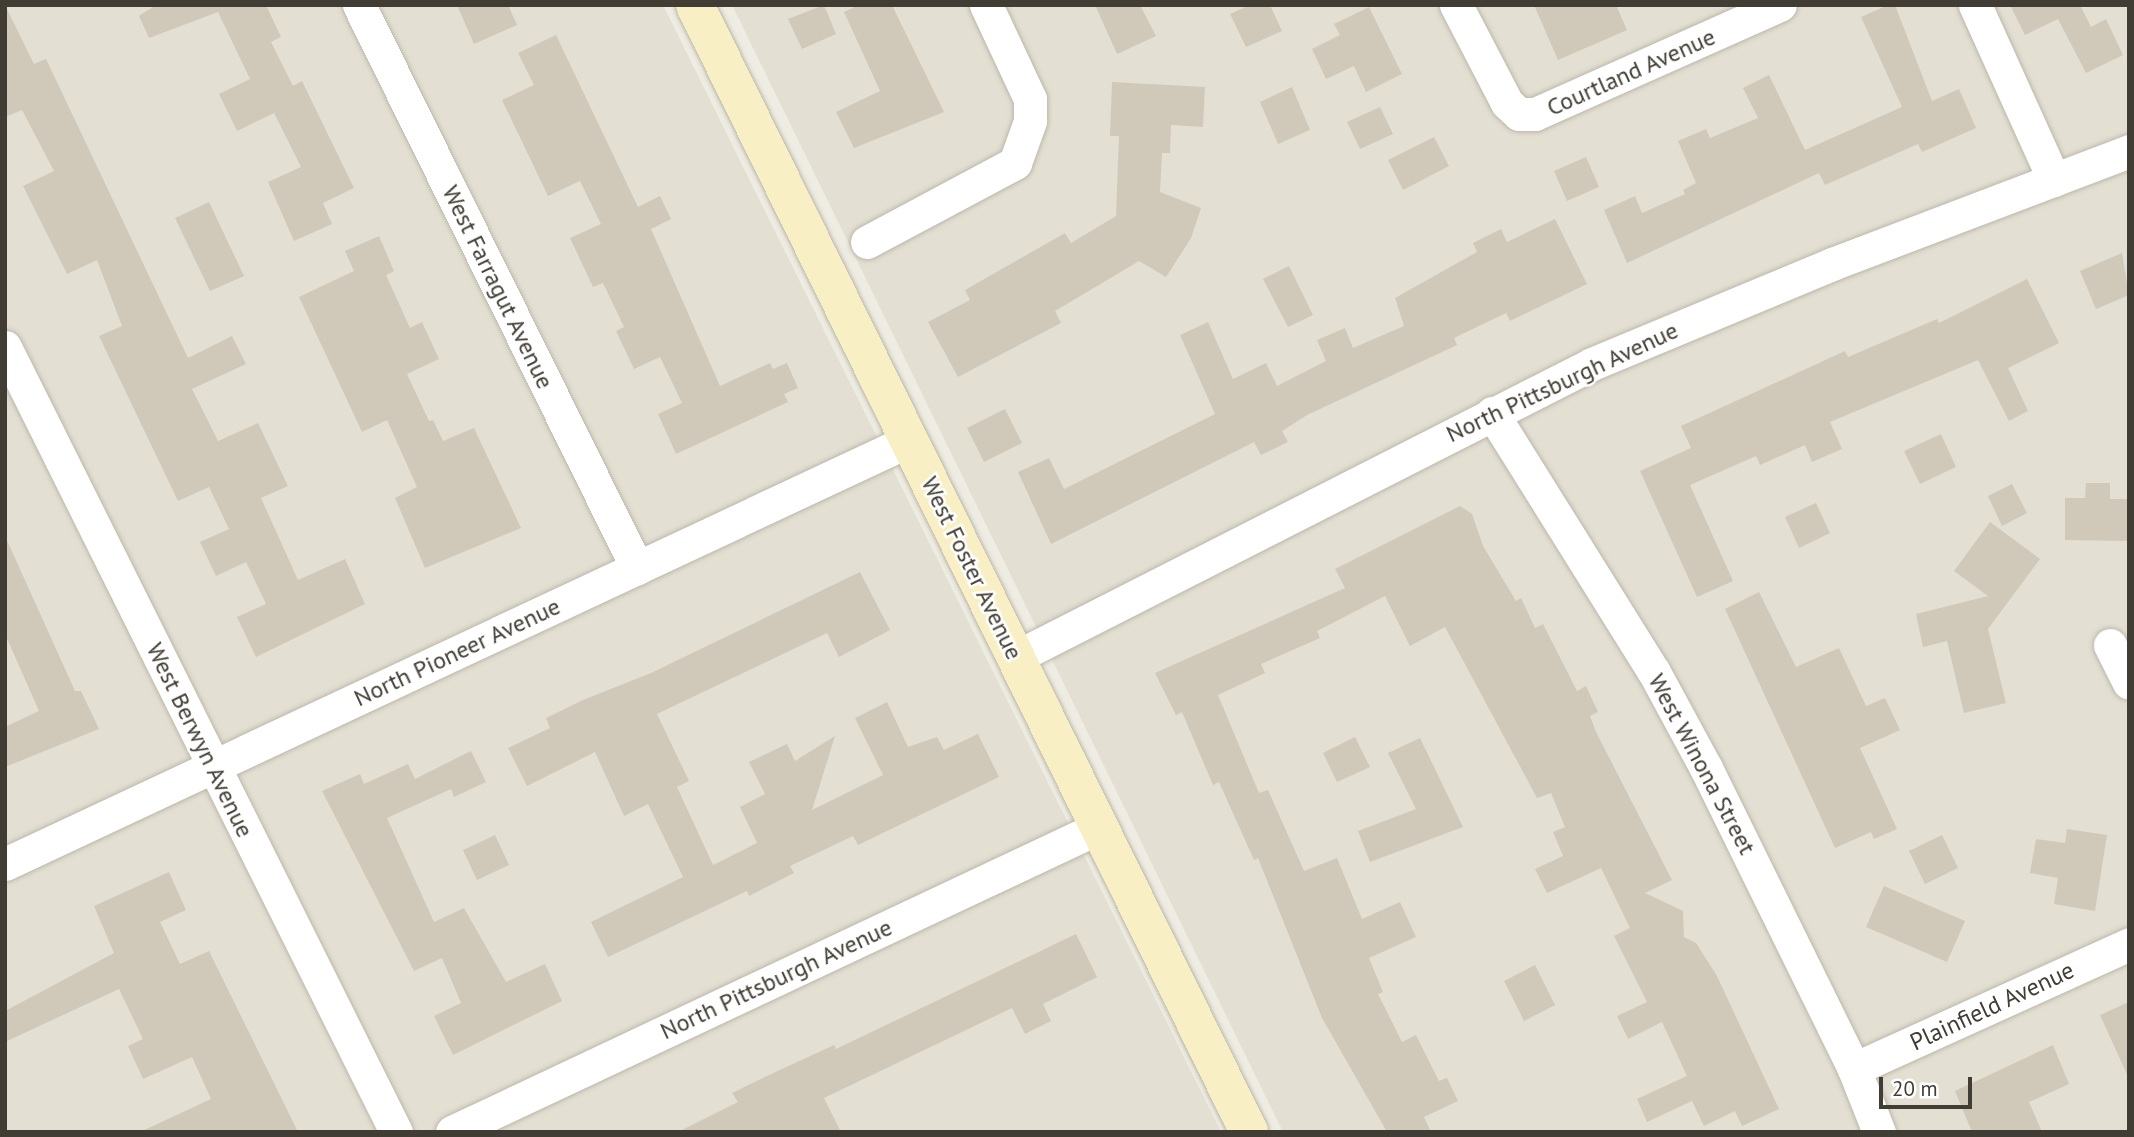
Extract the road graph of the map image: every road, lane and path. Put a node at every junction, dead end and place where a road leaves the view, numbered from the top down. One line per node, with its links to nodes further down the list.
1 (359, 5): 13 (street, West Farragut Avenue)
2 (695, 5): 12 (street, West Foster Avenue)
3 (986, 5): 9 (street)
4 (1456, 5): 5 (street, Courtland Avenue)
5 (1780, 5)
6 (1975, 5): 8 (street)
7 (2129, 151): 8 (street, North Pittsburgh Avenue)
8 (2054, 180): 11 (street, North Pittsburgh Avenue)
9 (867, 242)
10 (5, 347): 17 (street, West Berwyn Avenue)
11 (1492, 413): 15 (street, North Pittsburgh Avenue); 21 (street, West Winona Street)
12 (910, 440): 13 (street, North Pioneer Avenue); 15 (street, West Foster Avenue)
13 (637, 568): 17 (street, North Pioneer Avenue)
14 (2110, 645): 16 (street)
15 (1016, 657): 18 (street, West Foster Avenue)
16 (2129, 683)
17 (213, 766): 19 (street, North Pioneer Avenue); 22 (street, West Berwyn Avenue)
18 (1100, 827): 23 (street, North Pittsburgh Avenue); 24 (street, West Foster Avenue)
19 (5, 864)
20 (2129, 944): 21 (street, Plainfield Avenue)
21 (1854, 1069): 25 (street, West Winona Street)
22 (396, 1132)
23 (452, 1132)
24 (1249, 1132)
25 (1880, 1132)

